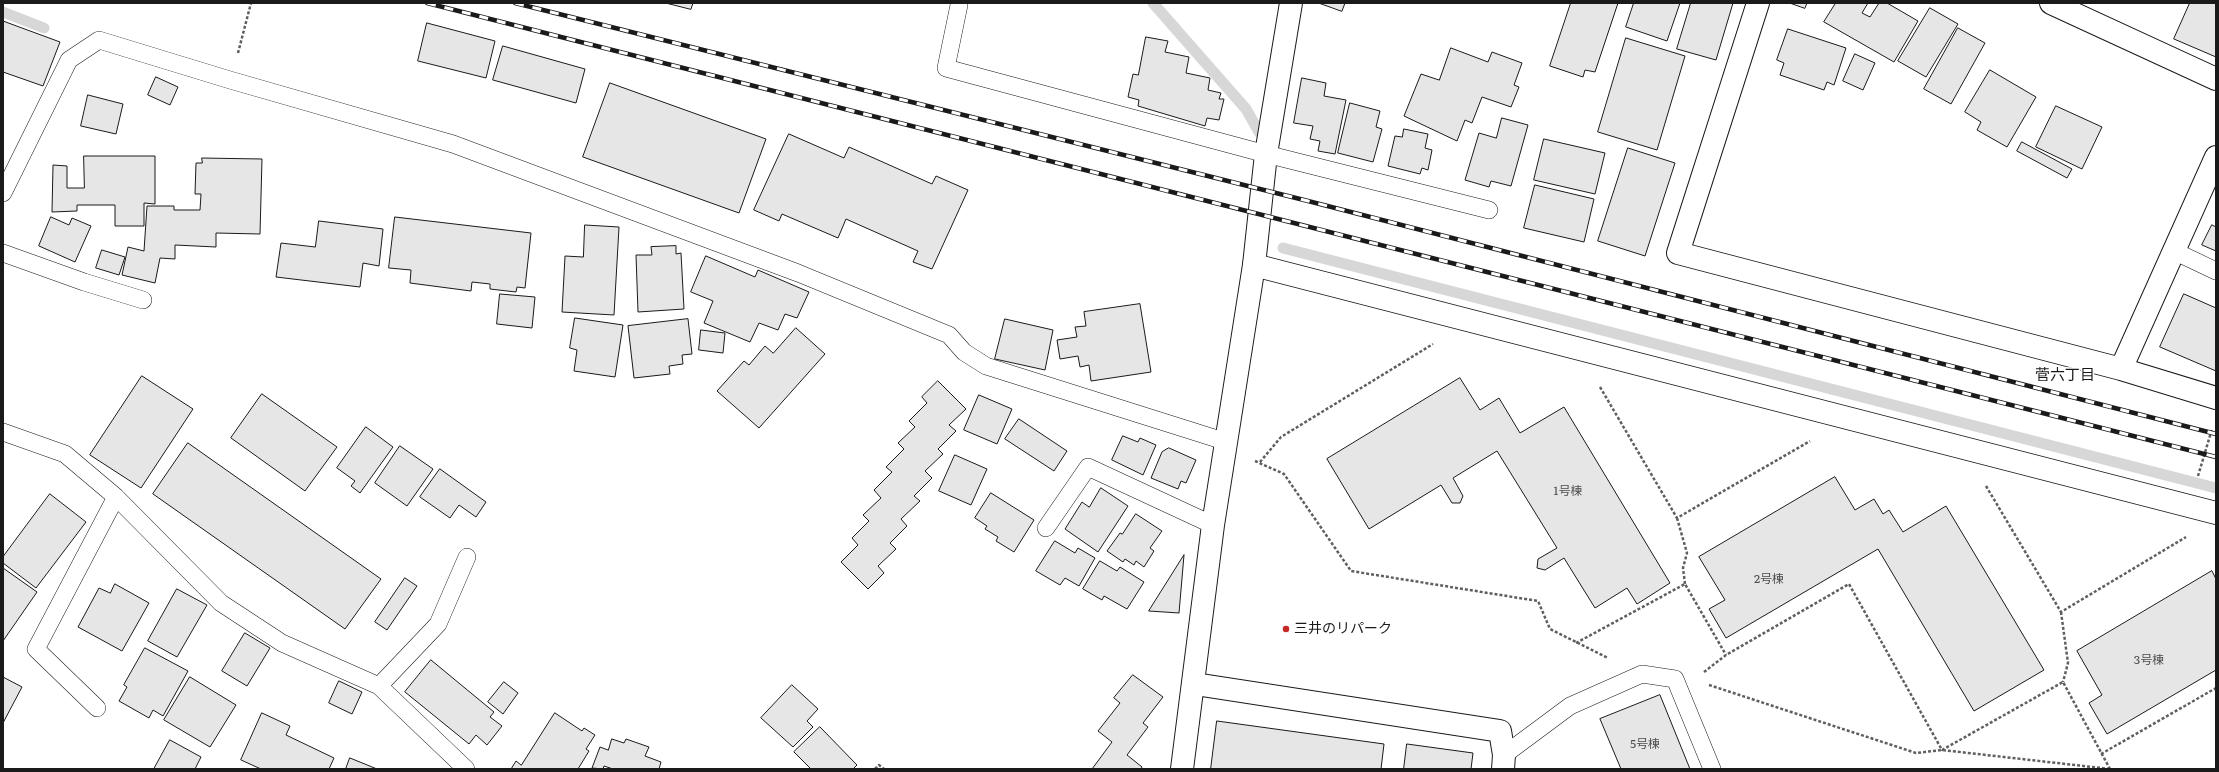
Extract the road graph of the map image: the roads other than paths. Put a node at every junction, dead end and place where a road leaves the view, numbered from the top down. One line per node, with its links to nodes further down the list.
1 (1291, 3): 6 (street)
2 (1758, 3): 15 (street)
3 (2051, 3): 5 (street)
4 (959, 5): 6 (lane)
5 (2216, 79)
6 (1266, 154): 9 (lane); 12 (street)
7 (2216, 157): 10 (street)
8 (3, 193): 18 (lane)
9 (1489, 210)
10 (2174, 252): 13 (lane); 15 (street)
11 (3, 253): 14 (lane)
12 (1254, 264): 18 (street); 20 (street)
13 (2216, 271)
14 (143, 300)
15 (2121, 369): 16 (street)
16 (2216, 398)
17 (3, 432): 19 (lane)
18 (1226, 450): 21 (street)
19 (116, 496): 25 (lane); 26 (lane)
20 (2216, 513)
21 (1213, 525): 22 (lane); 24 (street)
22 (1046, 528)
23 (467, 557): 25 (lane)
24 (1194, 684): 27 (street); 29 (street)
25 (379, 686): 28 (lane)
26 (97, 708)
27 (1503, 762): 30 (lane)
28 (466, 769)
29 (1182, 769)
30 (1712, 769)

